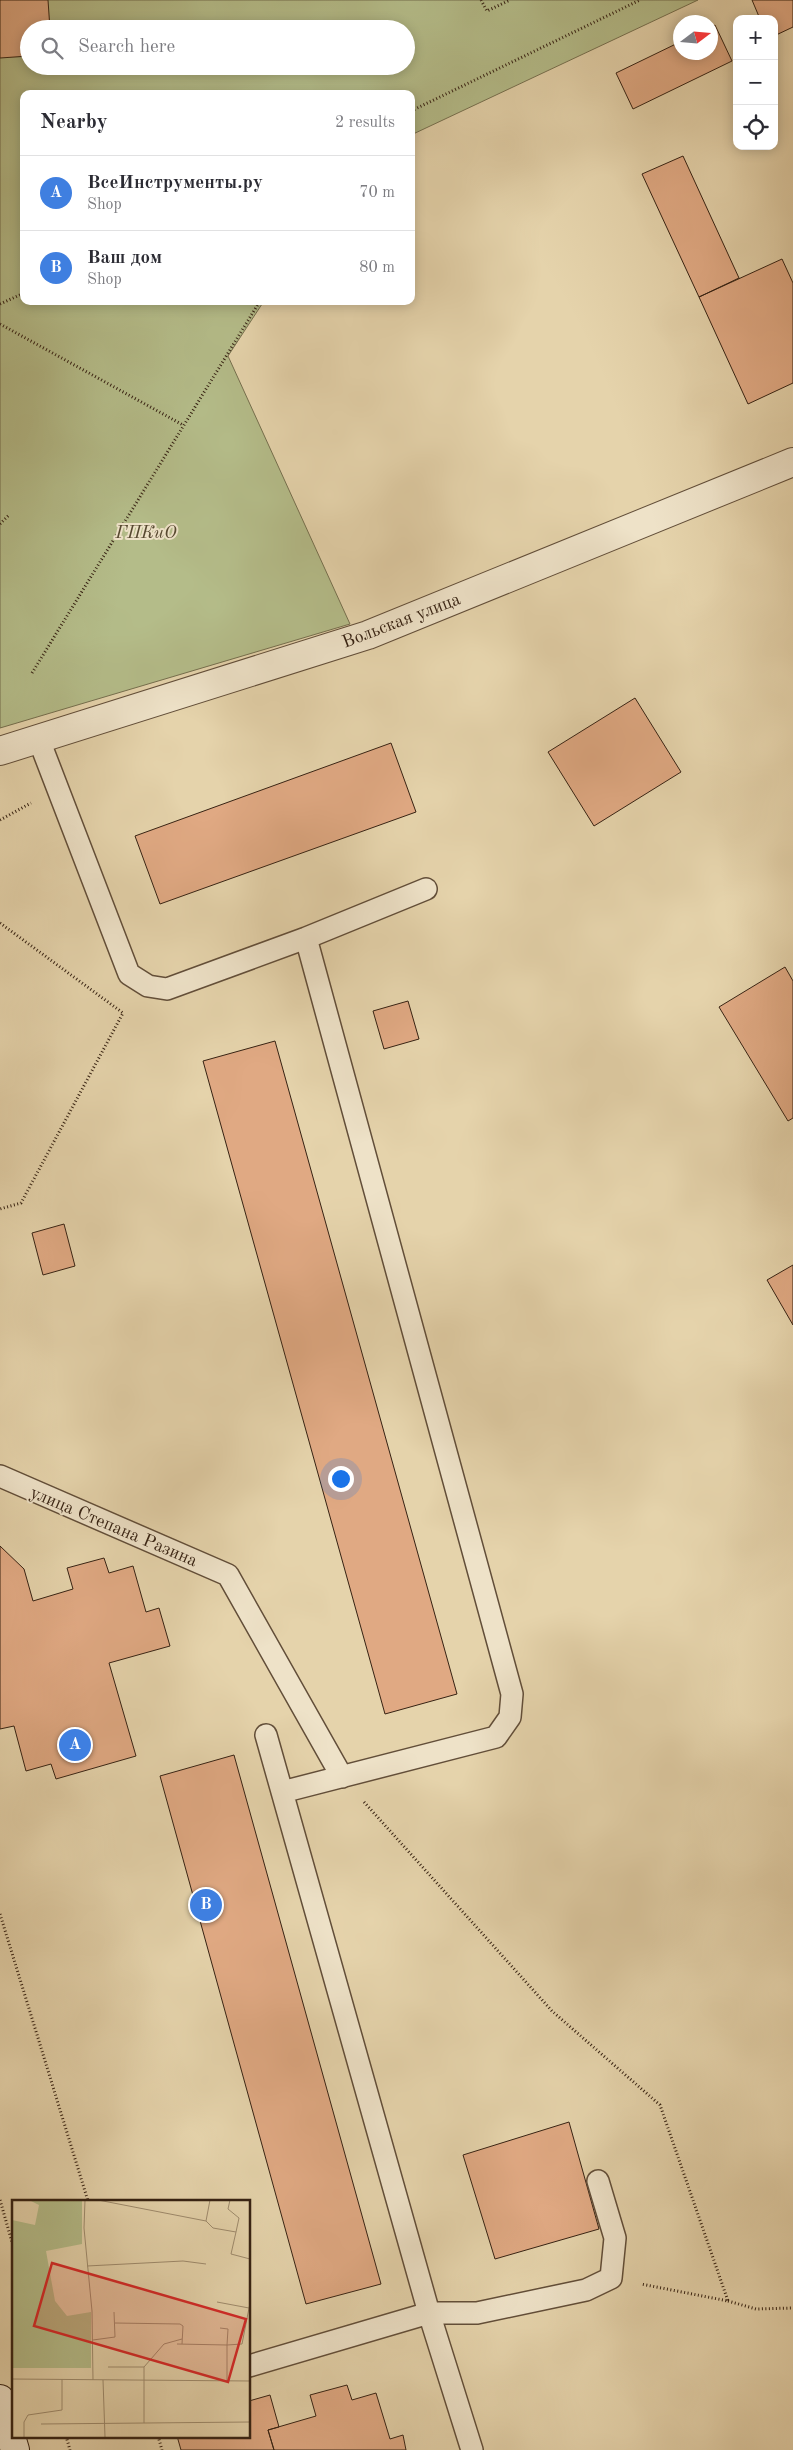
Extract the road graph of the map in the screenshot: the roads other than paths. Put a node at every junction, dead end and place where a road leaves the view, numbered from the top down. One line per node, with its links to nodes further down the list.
1 (793, 462): 2 (street, Вольская улица)
2 (39, 740): 3 (street, Вольская улица); 5 (lane)
3 (0, 751)
4 (426, 889): 5 (lane)
5 (306, 938): 8 (lane)
6 (0, 1476): 8 (lane, улица Степана Разина)
7 (266, 1735): 9 (lane)
8 (342, 1777): 9 (lane)
9 (282, 1792): 11 (lane)
10 (598, 2181): 11 (lane)
11 (430, 2313): 12 (lane); 15 (lane)
12 (250, 2366)
13 (0, 2399): 14 (street)
14 (12, 2437)
15 (472, 2450)

